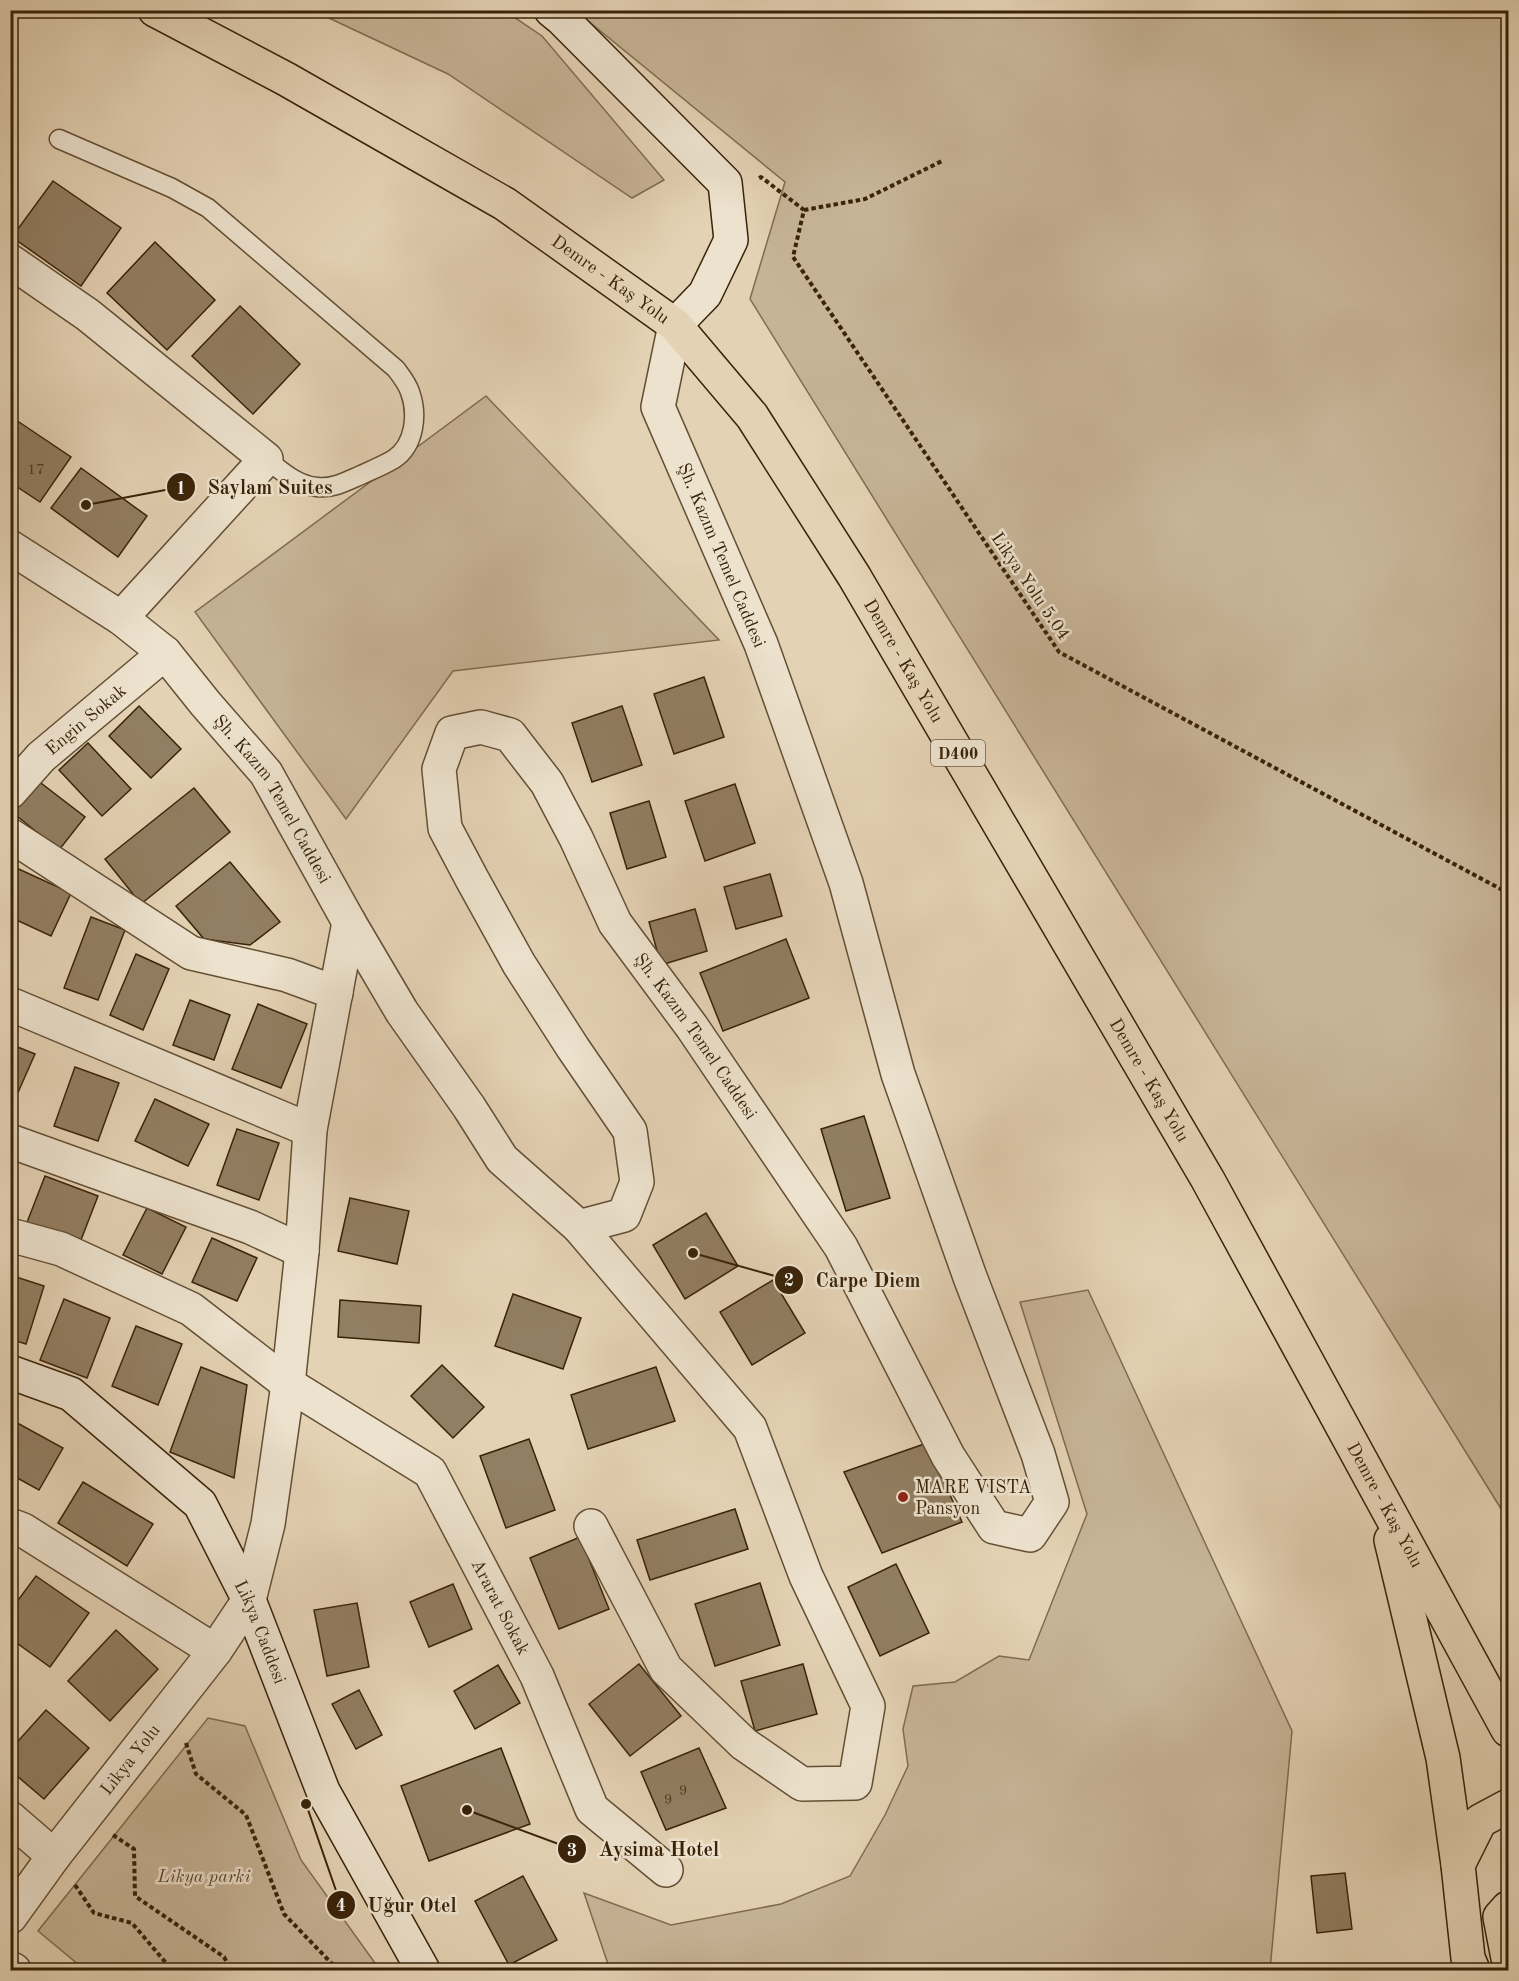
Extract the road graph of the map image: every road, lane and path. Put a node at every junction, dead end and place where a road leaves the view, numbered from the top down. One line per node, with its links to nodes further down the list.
1 (155, 10): 8 (highway, Demre - Kaş Yolu / D400)
2 (551, 10): 5 (street)
3 (59, 139): 9 (lane)
4 (942, 161): 6 (path)
5 (725, 183): 6 (path); 8 (street)
6 (804, 210): 15 (path, Likya Yolu 5.04)
7 (10, 261): 9 (street)
8 (675, 325): 21 (street, Şh. Kazım Temel Caddesi); 26 (highway, Demre - Kaş Yolu / D400)
9 (266, 459): 11 (street)
10 (10, 547): 11 (street, Şh. Kazım Temel Caddesi)
11 (121, 618): 12 (street, Şh. Kazım Temel Caddesi)
12 (165, 653): 13 (street, Engin Sokak); 16 (street, Şh. Kazım Temel Caddesi)
13 (10, 792)
14 (10, 835): 17 (street)
15 (1509, 893)
16 (349, 922): 17 (street, Likya Yolu); 21 (street, Şh. Kazım Temel Caddesi)
17 (336, 993): 19 (street, Likya Yolu)
18 (10, 1004): 19 (street)
19 (310, 1130): 23 (street, Likya Yolu)
20 (10, 1141): 23 (street)
21 (579, 1227): 28 (street)
22 (10, 1235): 25 (street, Ararat Sokak)
23 (302, 1251): 25 (street, Likya Yolu)
24 (10, 1372): 29 (street, Likya Caddesi)
25 (288, 1384): 29 (street, Likya Yolu); 38 (street, Ararat Sokak)
26 (1380, 1497): 31 (highway, Demre - Kaş Yolu / D400); 36 (highway)
27 (10, 1525): 30 (street)
28 (591, 1526)
29 (249, 1600): 30 (street, Likya Yolu); 47 (street, Likya Caddesi)
30 (215, 1651): 37 (street, Likya Yolu)
31 (1509, 1730)
32 (183, 1732): 46 (path)
33 (1509, 1806): 36 (highway)
34 (10, 1818): 37 (street)
35 (108, 1832): 45 (path)
36 (1458, 1865): 48 (highway)
37 (62, 1868): 40 (street, Likya Yolu); 44 (path)
38 (666, 1870)
39 (1509, 1908): 41 (highway)
40 (10, 1917)
41 (1509, 1958)
42 (10, 1968): 43 (street)
43 (14, 1971)
44 (171, 1971)
45 (231, 1971)
46 (338, 1971)
47 (423, 1971)
48 (1473, 1971)

